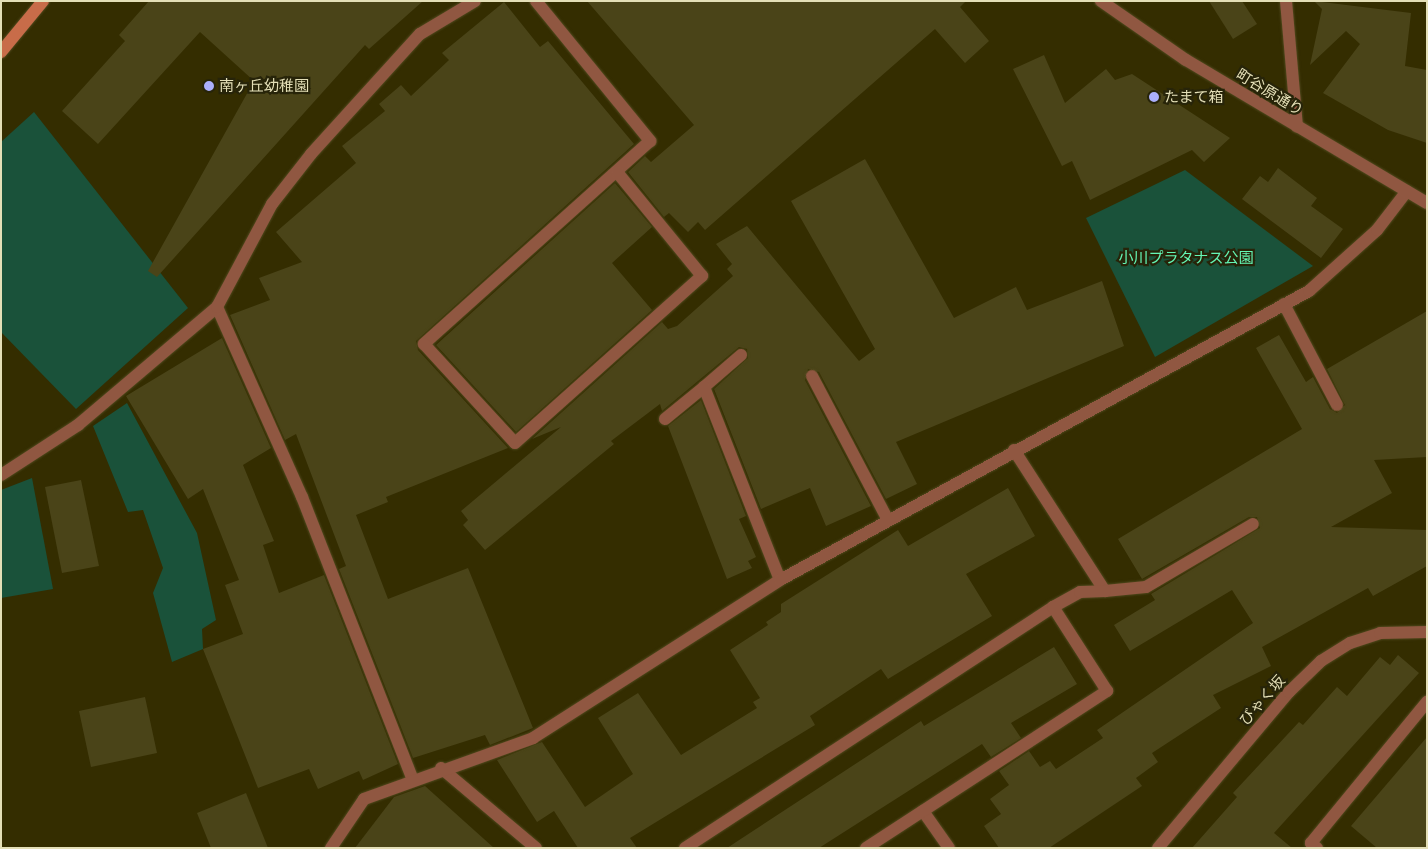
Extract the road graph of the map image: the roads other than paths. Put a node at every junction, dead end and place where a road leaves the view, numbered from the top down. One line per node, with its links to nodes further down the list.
1 (43, 1): 6 (main road)
2 (475, 1): 12 (street)
3 (536, 1): 8 (street)
4 (1101, 1): 7 (street, 町谷原通り)
5 (1286, 1): 7 (street)
6 (1, 52)
7 (1297, 127): 9 (street, 町谷原通り)
8 (617, 172): 8 (street)
9 (1406, 191): 10 (street, 町谷原通り); 11 (street)
10 (1427, 203)
11 (1284, 304): 16 (street); 18 (street)
12 (217, 307): 19 (street); 28 (street)
13 (741, 355): 15 (street)
14 (812, 376): 20 (street)
15 (704, 387): 17 (street); 22 (street)
16 (1337, 405)
17 (665, 419)
18 (1014, 450): 20 (street); 23 (street)
19 (1, 475)
20 (888, 520): 22 (street)
21 (1253, 524): 23 (street)
22 (780, 580): 27 (street)
23 (1105, 591): 24 (street)
24 (1053, 608): 29 (street); 32 (street)
25 (1427, 632): 35 (street, びゃく坂)
26 (1427, 702): 36 (street)
27 (440, 768): 28 (street); 31 (street)
28 (412, 778): 30 (street)
29 (923, 811): 33 (street); 34 (street)
30 (331, 848)
31 (536, 848)
32 (686, 848)
33 (866, 848)
34 (949, 848)
35 (1158, 848)
36 (1317, 848)

